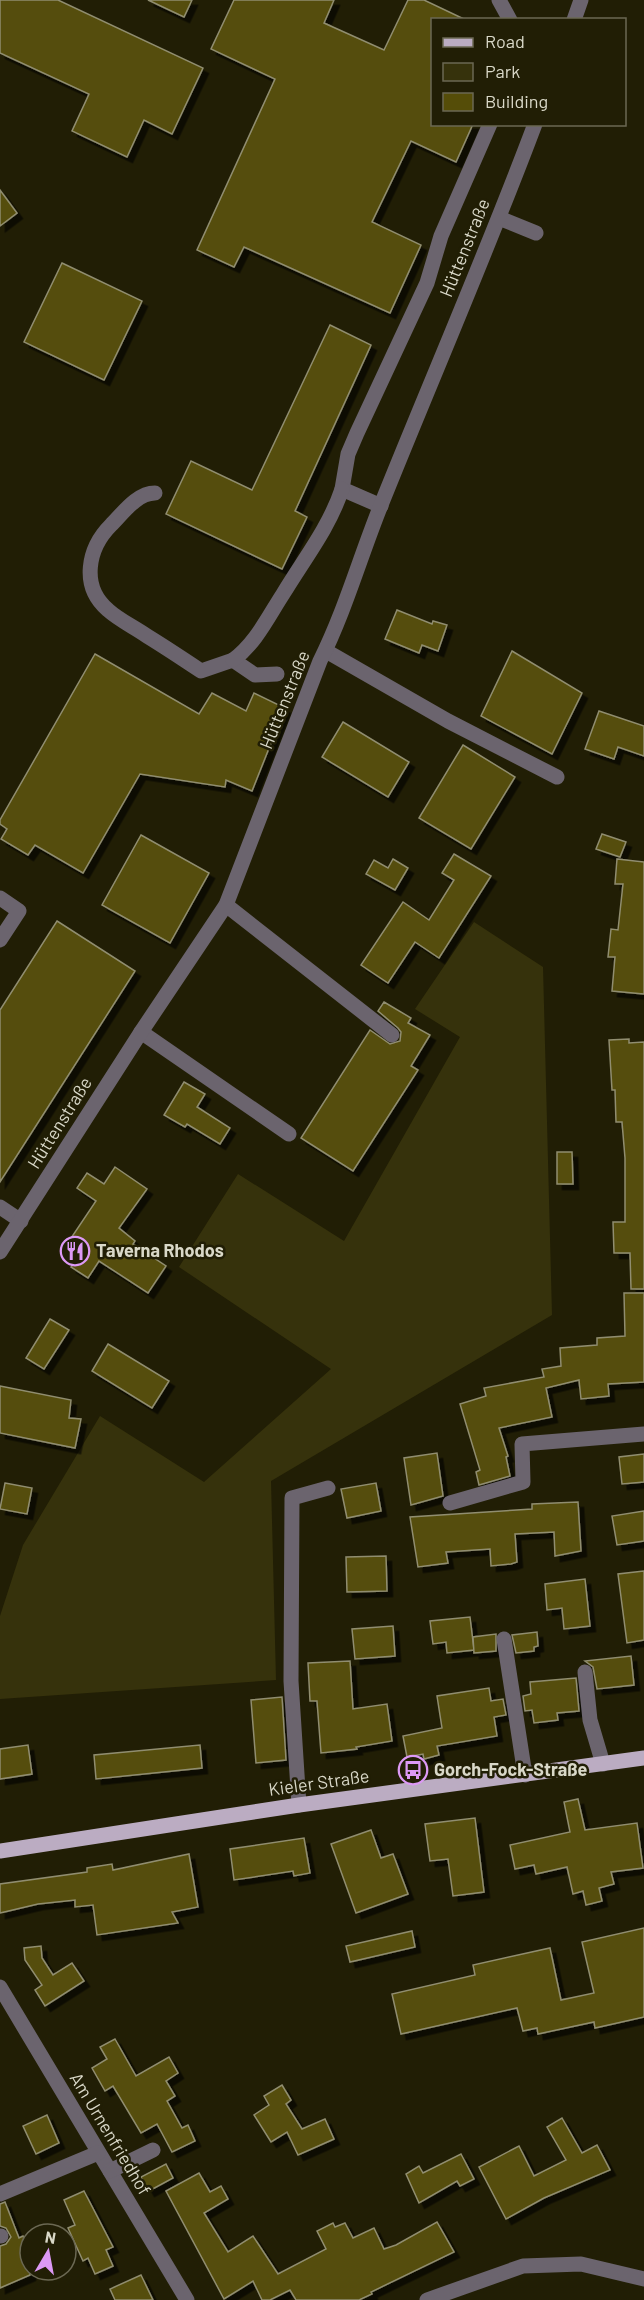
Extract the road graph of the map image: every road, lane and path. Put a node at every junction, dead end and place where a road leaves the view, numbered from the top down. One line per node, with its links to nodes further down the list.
1 (499, 0): 3 (street)
2 (581, 0): 4 (street)
3 (509, 18)
4 (575, 18)
5 (489, 126): 9 (street)
6 (534, 126): 7 (street, Hüttenstraße)
7 (499, 218): 8 (street); 11 (street, Hüttenstraße)
8 (536, 233)
9 (342, 489): 11 (street); 13 (street)
10 (154, 493): 13 (street)
11 (381, 506): 12 (street, Hüttenstraße)
12 (326, 651): 15 (street); 17 (street, Hüttenstraße)
13 (233, 660): 14 (street)
14 (277, 674)
15 (557, 777)
16 (0, 898): 18 (street)
17 (226, 905): 19 (street, Hüttenstraße); 20 (street)
18 (0, 940)
19 (141, 1032): 21 (street); 23 (street, Hüttenstraße)
20 (392, 1035)
21 (289, 1134)
22 (0, 1207): 23 (street)
23 (21, 1221): 24 (street, Hüttenstraße)
24 (0, 1252)
25 (644, 1434): 27 (street)
26 (328, 1488): 33 (street)
27 (450, 1503)
28 (504, 1639): 32 (street)
29 (585, 1672): 31 (street)
30 (644, 1758): 31 (main road, Kieler Straße)
31 (603, 1764): 32 (main road, Kieler Straße)
32 (525, 1775): 33 (main road, Kieler Straße)
33 (299, 1805): 34 (main road, Kieler Straße)
34 (0, 1851)
35 (0, 1987): 37 (street, Am Urnenfriedhof)
36 (153, 2150): 38 (street)
37 (98, 2152): 38 (street, Am Urnenfriedhof); 39 (street)
38 (110, 2171): 41 (street, Am Urnenfriedhof)
39 (0, 2194)
40 (644, 2279): 42 (street)
41 (187, 2300)
42 (427, 2300)

